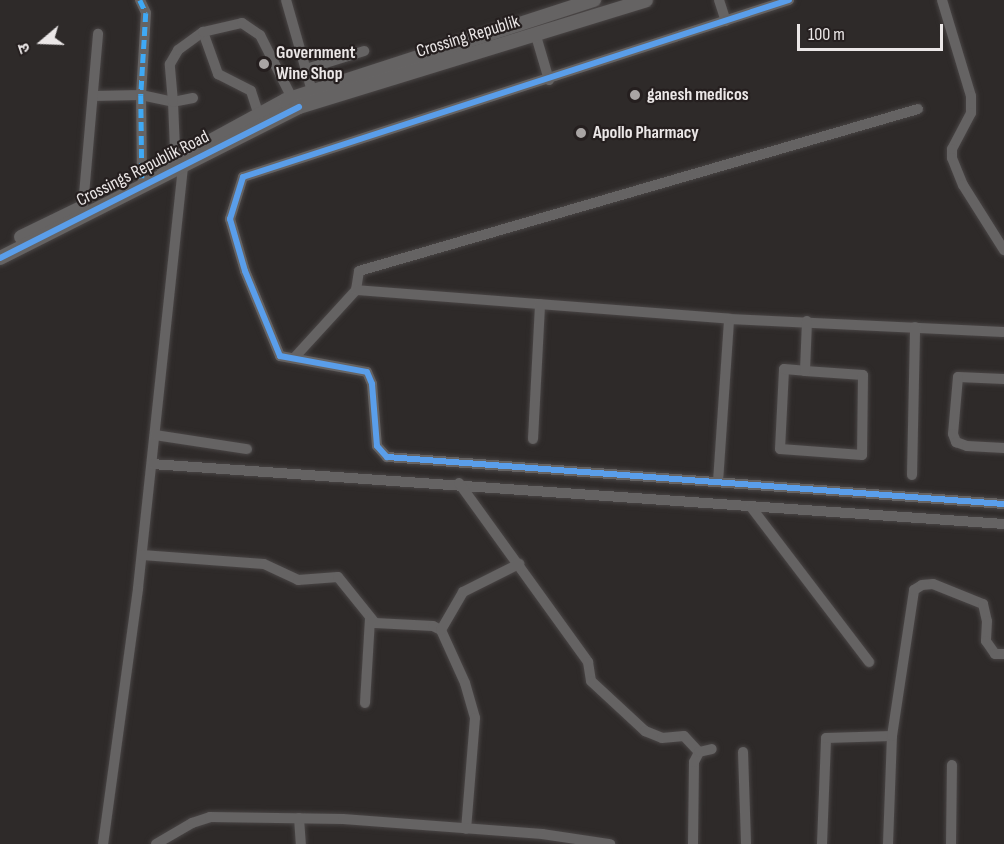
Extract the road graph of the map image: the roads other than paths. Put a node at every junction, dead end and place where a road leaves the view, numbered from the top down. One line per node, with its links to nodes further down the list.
1 (140, 0): 15 (street)
2 (286, 0): 13 (street)
3 (594, 0): 18 (street)
4 (646, 0): 11 (street, Crossing Republik)
5 (719, 0): 8 (street)
6 (789, 0): 8 (street)
7 (942, 0): 26 (street)
8 (726, 21): 14 (street)
9 (203, 32): 18 (street); 19 (street); 21 (street)
10 (98, 34): 16 (street)
11 (536, 36): 14 (street); 18 (street, Crossing Republik)
12 (364, 51): 13 (street)
13 (306, 69): 18 (street)
14 (549, 80): 34 (street)
15 (141, 95): 16 (street); 19 (street); 23 (street)
16 (93, 96): 24 (street)
17 (193, 98): 19 (street)
18 (303, 99): 21 (street); 22 (street, Crossings Republik Road)
19 (173, 102): 22 (street)
20 (918, 109): 28 (street)
21 (260, 115): 22 (street)
22 (182, 162): 23 (street); 27 (street, Crossings Republik Road); 37 (street)
23 (142, 178): 24 (street)
24 (83, 206): 25 (street)
25 (0, 248)
26 (1004, 250)
27 (0, 258)
28 (356, 290): 29 (street); 34 (street)
29 (540, 304): 30 (street); 38 (street)
30 (729, 319): 31 (street); 43 (street)
31 (807, 321): 32 (street); 35 (street)
32 (915, 327): 33 (street); 42 (street)
33 (1004, 332)
34 (294, 358): 43 (street)
35 (805, 372): 35 (street)
36 (1004, 379): 39 (street)
37 (155, 435): 40 (street); 41 (street)
38 (533, 439)
39 (1004, 448)
40 (247, 449)
41 (152, 464): 44 (street); 48 (street)
42 (912, 475)
43 (718, 482): 45 (street)
44 (459, 483): 46 (street); 49 (street)
45 (1004, 504)
46 (751, 507): 47 (street); 53 (street)
47 (1004, 524)
48 (142, 555): 50 (street); 64 (street)
49 (519, 564): 51 (street); 57 (street)
50 (370, 619): 51 (street); 54 (street)
51 (441, 630): 61 (street)
52 (1004, 654): 55 (street)
53 (869, 662)
54 (365, 703)
55 (892, 736): 69 (street); 70 (street)
56 (712, 749): 57 (street)
57 (699, 752): 67 (street)
58 (743, 752): 68 (street)
59 (952, 765): 71 (street)
60 (299, 818): 61 (street); 65 (street); 66 (street)
61 (466, 829): 62 (street)
62 (567, 841): 63 (street)
63 (602, 843)
64 (104, 844)
65 (156, 844)
66 (302, 844)
67 (693, 844)
68 (746, 844)
69 (822, 844)
70 (888, 844)
71 (951, 844)

